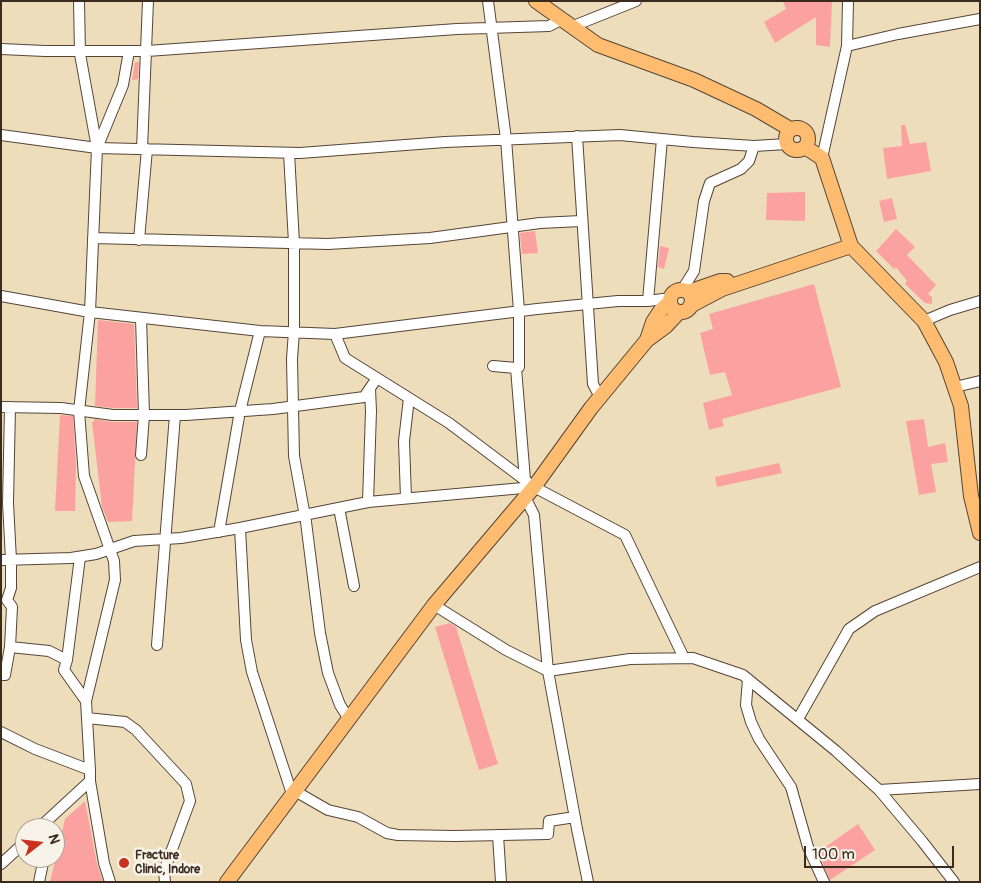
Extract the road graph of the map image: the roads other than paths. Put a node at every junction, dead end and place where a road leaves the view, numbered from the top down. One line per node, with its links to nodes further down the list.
1 (79, 1): 12 (street)
2 (148, 1): 14 (street)
3 (488, 1): 9 (street)
4 (536, 1): 8 (main road)
5 (636, 1): 8 (street)
6 (848, 1): 10 (street)
7 (980, 19): 10 (street)
8 (566, 23): 9 (street); 15 (main road)
9 (491, 28): 14 (street); 19 (street)
10 (847, 46): 26 (street)
11 (1, 49): 12 (street)
12 (80, 51): 13 (street); 23 (street)
13 (128, 51): 14 (street); 23 (street)
14 (147, 51): 24 (street)
15 (790, 129): 20 (main road); 22 (main road)
16 (1, 135): 23 (street)
17 (577, 136): 18 (street); 19 (street); 27 (street)
18 (662, 139): 21 (street); 34 (street)
19 (506, 140): 25 (street); 28 (street)
20 (787, 144): 21 (street); 22 (main road)
21 (754, 146): 35 (street)
22 (805, 147): 26 (main road)
23 (97, 148): 24 (street); 29 (street)
24 (145, 150): 25 (street); 30 (street)
25 (289, 153): 31 (street)
26 (822, 158): 32 (main road)
27 (581, 221): 28 (street); 37 (street)
28 (512, 227): 31 (street); 38 (street)
29 (93, 238): 30 (street); 39 (street)
30 (139, 240): 31 (street)
31 (294, 243): 43 (street)
32 (851, 246): 35 (main road); 41 (main road)
33 (1, 296): 39 (street)
34 (648, 300): 35 (street); 37 (street)
35 (680, 300): 51 (main road)
36 (980, 301): 41 (street)
37 (587, 304): 38 (street); 51 (street)
38 (519, 311): 44 (street); 46 (street)
39 (90, 312): 40 (street); 55 (street)
40 (141, 318): 42 (street); 57 (street)
41 (924, 321): 49 (main road)
42 (260, 331): 43 (street); 56 (street)
43 (294, 332): 44 (street); 53 (street)
44 (335, 334): 47 (street)
45 (493, 366): 61 (street)
46 (520, 367)
47 (377, 378): 50 (street); 52 (street)
48 (980, 381): 49 (street)
49 (955, 388): 67 (main road)
50 (370, 389): 53 (street); 63 (street)
51 (600, 397): 61 (main road)
52 (409, 398): 61 (street); 62 (street)
53 (293, 406): 56 (street); 65 (street)
54 (6, 407): 55 (street); 60 (street)
55 (79, 411): 57 (street); 70 (street)
56 (240, 411): 58 (street); 68 (street)
57 (144, 415): 58 (street); 59 (street)
58 (175, 415): 69 (street)
59 (141, 455)
60 (5, 461): 72 (street)
61 (528, 488): 62 (street); 75 (main road); 78 (street); 80 (street)
62 (406, 498): 63 (street)
63 (368, 502): 64 (street)
64 (339, 508): 65 (street); 74 (street)
65 (305, 515): 66 (street); 85 (street)
66 (240, 528): 68 (street); 92 (street)
67 (979, 528)
68 (220, 532): 69 (street)
69 (166, 539): 70 (street); 76 (street)
70 (110, 549): 71 (street); 83 (street)
71 (80, 557): 72 (street); 79 (street)
72 (6, 560): 77 (street)
73 (980, 567): 86 (street)
74 (354, 586)
75 (434, 605): 80 (street); 85 (main road)
76 (157, 645)
77 (10, 647): 79 (street); 81 (street)
78 (684, 658): 80 (street); 82 (street)
79 (67, 660): 83 (street)
80 (548, 671): 94 (street)
81 (1, 675)
82 (748, 679): 86 (street); 107 (street)
83 (86, 700): 84 (street)
84 (87, 718): 88 (street); 103 (street)
85 (349, 718): 92 (main road)
86 (798, 719): 91 (street)
87 (1, 732): 88 (street)
88 (90, 770): 89 (street)
89 (90, 781): 93 (street); 102 (street)
90 (980, 784): 91 (street)
91 (879, 790): 108 (street)
92 (294, 792): 97 (street); 104 (main road)
93 (53, 815): 95 (street); 96 (street)
94 (574, 817): 97 (street); 106 (street)
95 (50, 818)
96 (52, 818)
97 (498, 835): 105 (street)
98 (15, 851): 99 (street)
99 (1, 864)
100 (42, 868): 101 (street)
101 (39, 882)
102 (110, 882)
103 (165, 882)
104 (227, 882)
105 (501, 882)
106 (588, 882)
107 (824, 882)
108 (954, 882)

